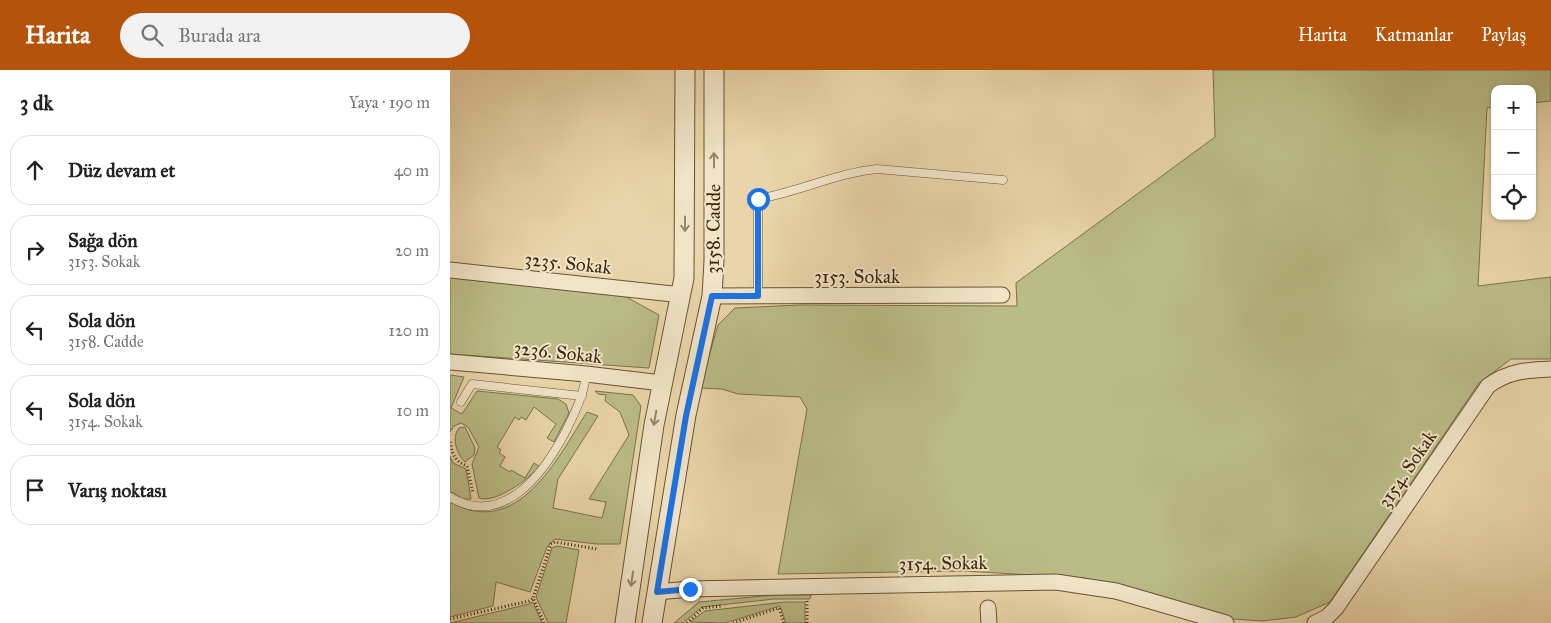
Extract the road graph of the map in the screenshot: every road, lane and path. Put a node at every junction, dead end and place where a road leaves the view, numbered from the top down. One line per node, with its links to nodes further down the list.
1 (685, 70): 5 (street, 3158. Cadde, one-way to 5)
2 (714, 70): 7 (street, 3158. Cadde, one-way to 2)
3 (1003, 180): 8 (lane)
4 (450, 270): 5 (street, 3235. Sokak)
5 (682, 295): 7 (street); 12 (street, 3158. Cadde)
6 (1002, 295): 8 (street, 3153. Sokak)
7 (712, 296): 8 (street, 3153. Sokak); 19 (street, 3158. Cadde)
8 (758, 296)
9 (450, 362): 11 (street, 3236. Sokak)
10 (1551, 369): 24 (street, 3154. Sokak)
11 (586, 374): 12 (street, 3236. Sokak); 13 (lane)
12 (662, 384): 26 (street, 3158. Cadde, one-way to 26)
13 (582, 396): 14 (lane); 17 (lane)
14 (461, 402)
15 (450, 442): 17 (path)
16 (450, 497): 17 (lane)
17 (476, 507)
18 (597, 549): 20 (path)
19 (657, 592): 27 (street, 3158. Cadde); 32 (street, 3154. Sokak)
20 (533, 598): 23 (path); 25 (path)
21 (799, 600): 31 (path)
22 (730, 605): 28 (path)
23 (450, 619)
24 (1320, 622)
25 (544, 623)
26 (625, 623)
27 (652, 623)
28 (687, 623)
29 (733, 623): 30 (path)
30 (784, 623)
31 (807, 623)
32 (1226, 623)

